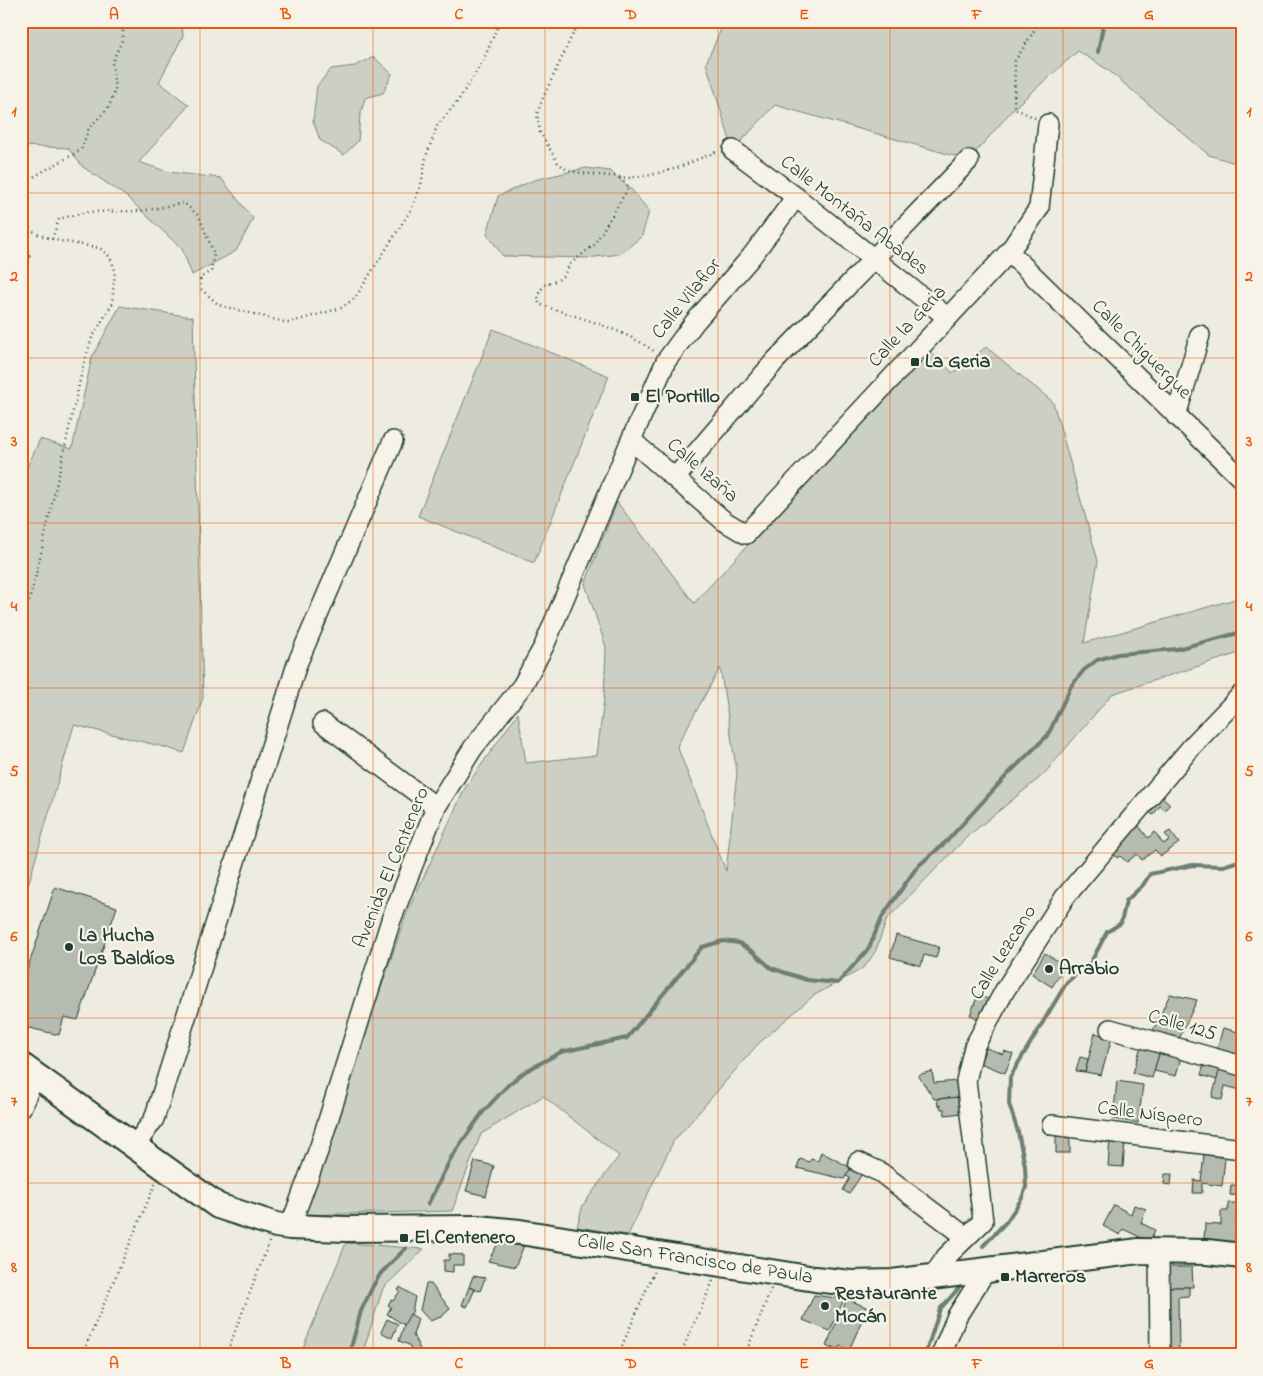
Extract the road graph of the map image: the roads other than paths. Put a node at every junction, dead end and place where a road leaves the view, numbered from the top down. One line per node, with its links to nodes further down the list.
1 (1048, 124): 5 (street, Calle la Geria)
2 (733, 150): 4 (street, Calle Montaña Abades)
3 (969, 160): 6 (street)
4 (796, 197): 6 (street, Calle Montaña Abades); 10 (street, Calle Vilaflor)
5 (1009, 252): 7 (street, Calle la Geria); 9 (street, Calle Chiguergue)
6 (874, 260): 7 (street, Calle Montaña Abades); 12 (street)
7 (947, 317): 14 (street, Calle la Geria)
8 (1200, 335): 9 (street)
9 (1176, 416): 13 (street, Calle Chiguergue)
10 (630, 440): 12 (street, Calle Izaña); 17 (street, Avenida El Centenero)
11 (393, 441): 23 (street)
12 (675, 478): 14 (street, Calle Izaña)
13 (1242, 479)
14 (746, 534)
15 (1242, 694): 27 (street, Calle Lezcano)
16 (323, 723): 17 (street)
17 (436, 807): 26 (street, Avenida El Centenero)
18 (1110, 1029): 19 (street, Calle 125)
19 (1242, 1066)
20 (28, 1070): 21 (street); 23 (main road, Calle San Francisco de Paula)
21 (21, 1108)
22 (1052, 1125): 24 (street, Calle Níspero)
23 (134, 1147): 26 (main road, Calle San Francisco de Paula)
24 (1242, 1149)
25 (858, 1162): 27 (street)
26 (283, 1226): 31 (main road, Calle San Francisco de Paula)
27 (966, 1238): 31 (street, Calle Lezcano)
28 (1159, 1250): 29 (main road, Calle San Francisco de Paula); 30 (main road, Calle San Francisco de Paula); 33 (street)
29 (1242, 1256)
30 (985, 1272): 31 (main road, Calle San Francisco de Paula); 32 (street)
31 (932, 1278)
32 (941, 1355)
33 (1160, 1355)

